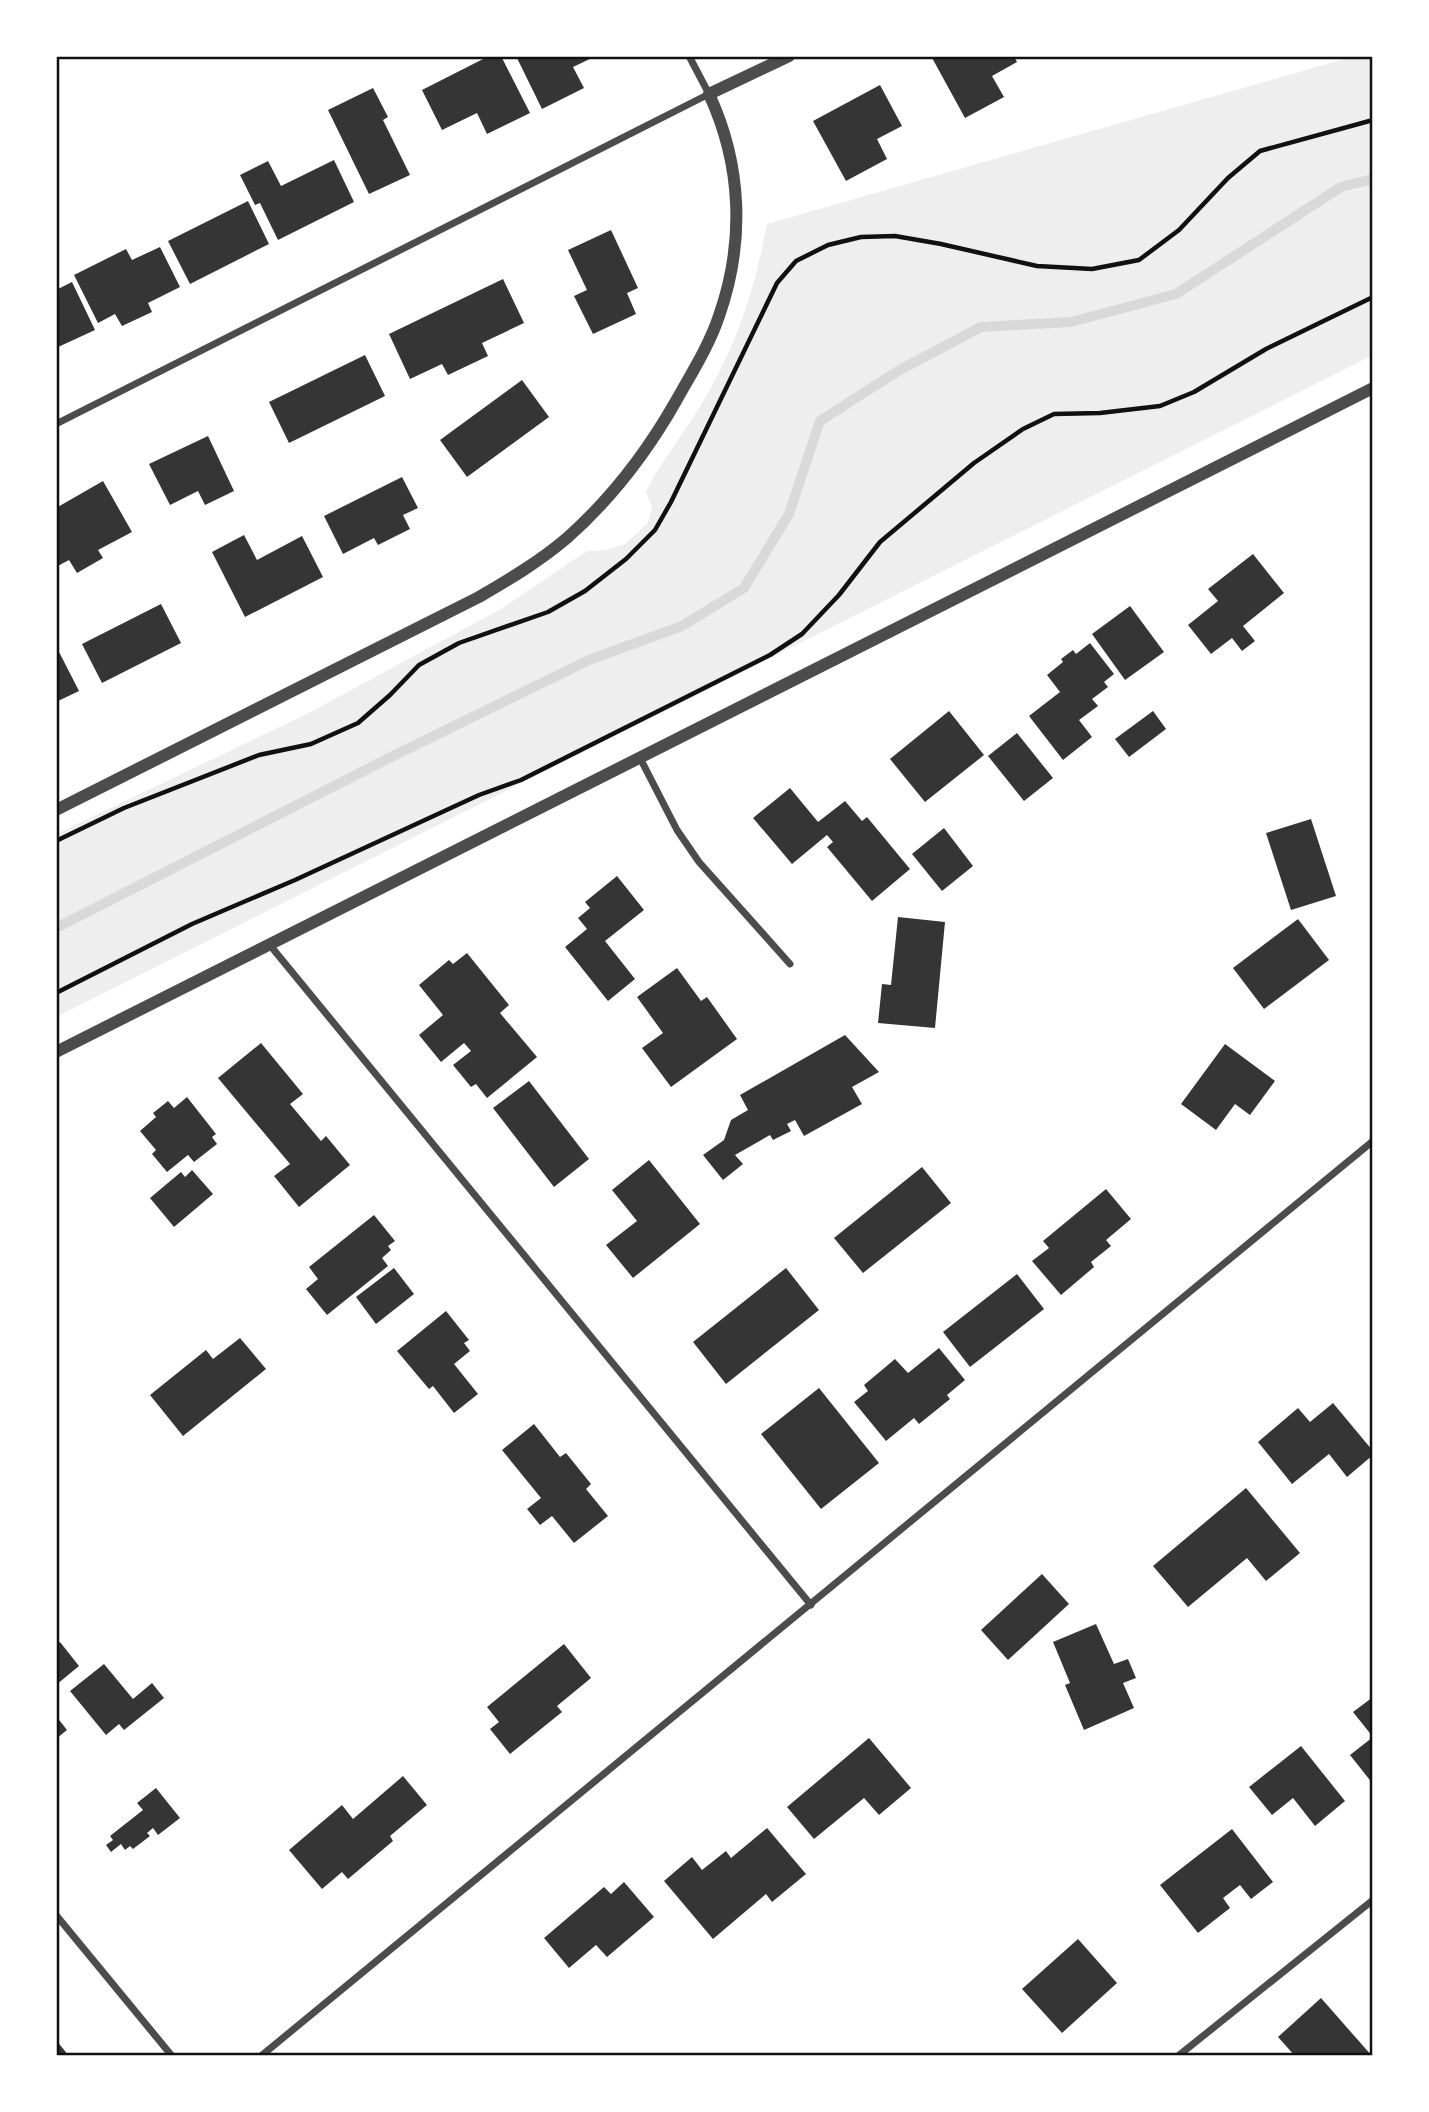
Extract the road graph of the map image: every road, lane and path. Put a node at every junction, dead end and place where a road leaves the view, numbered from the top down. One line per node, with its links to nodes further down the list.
1 (689, 56): 3 (street)
2 (789, 56): 3 (street)
3 (709, 94): 7 (street); 9 (street)
4 (1373, 120): 10 (path)
5 (1373, 297): 13 (path)
6 (1373, 388): 8 (street)
7 (56, 424)
8 (640, 758): 11 (street); 12 (street)
9 (56, 810)
10 (56, 841)
11 (269, 944): 14 (street); 16 (street)
12 (790, 964)
13 (56, 993)
14 (56, 1052)
15 (1373, 1141): 16 (street)
16 (811, 1605): 20 (street)
17 (1373, 1900): 21 (street)
18 (56, 1915): 19 (street)
19 (172, 2056)
20 (261, 2056)
21 (1178, 2056)

